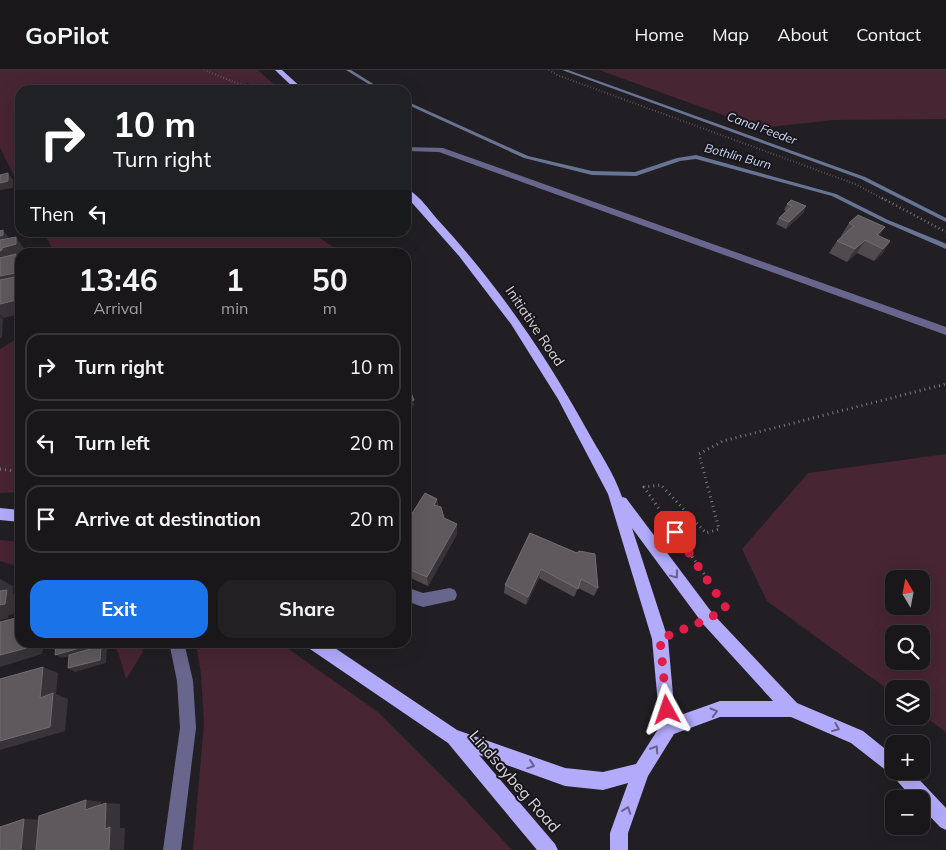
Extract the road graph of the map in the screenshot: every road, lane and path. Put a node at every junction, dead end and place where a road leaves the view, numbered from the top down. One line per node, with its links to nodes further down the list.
1 (204, 70): 4 (path)
2 (278, 70): 5 (main road)
3 (549, 70): 8 (path)
4 (244, 85)
5 (294, 85)
6 (411, 149): 9 (street)
7 (411, 196): 13 (main road, Initiative Road)
8 (946, 232)
9 (946, 331)
10 (946, 384): 16 (path)
11 (0, 469): 12 (path)
12 (15, 471)
13 (615, 494): 21 (main road, Initiative Road, one-way to 21); 22 (main road, Initiative Road)
14 (0, 514): 15 (main road)
15 (15, 516)
16 (704, 576)
17 (450, 595): 18 (street)
18 (411, 596)
19 (177, 648): 28 (street)
20 (321, 648): 23 (main road, Lindsaybeg Road)
21 (791, 709): 22 (main road, one-way to 21); 24 (main road, one-way to 24)
22 (668, 728): 25 (main road, one-way to 22)
23 (452, 737): 25 (main road, Lindsaybeg Road, one-way to 25); 29 (main road, Lindsaybeg Road)
24 (885, 760)
25 (641, 770): 30 (main road, one-way to 25)
26 (908, 780): 27 (main road)
27 (946, 821)
28 (172, 850)
29 (549, 850)
30 (619, 850)

